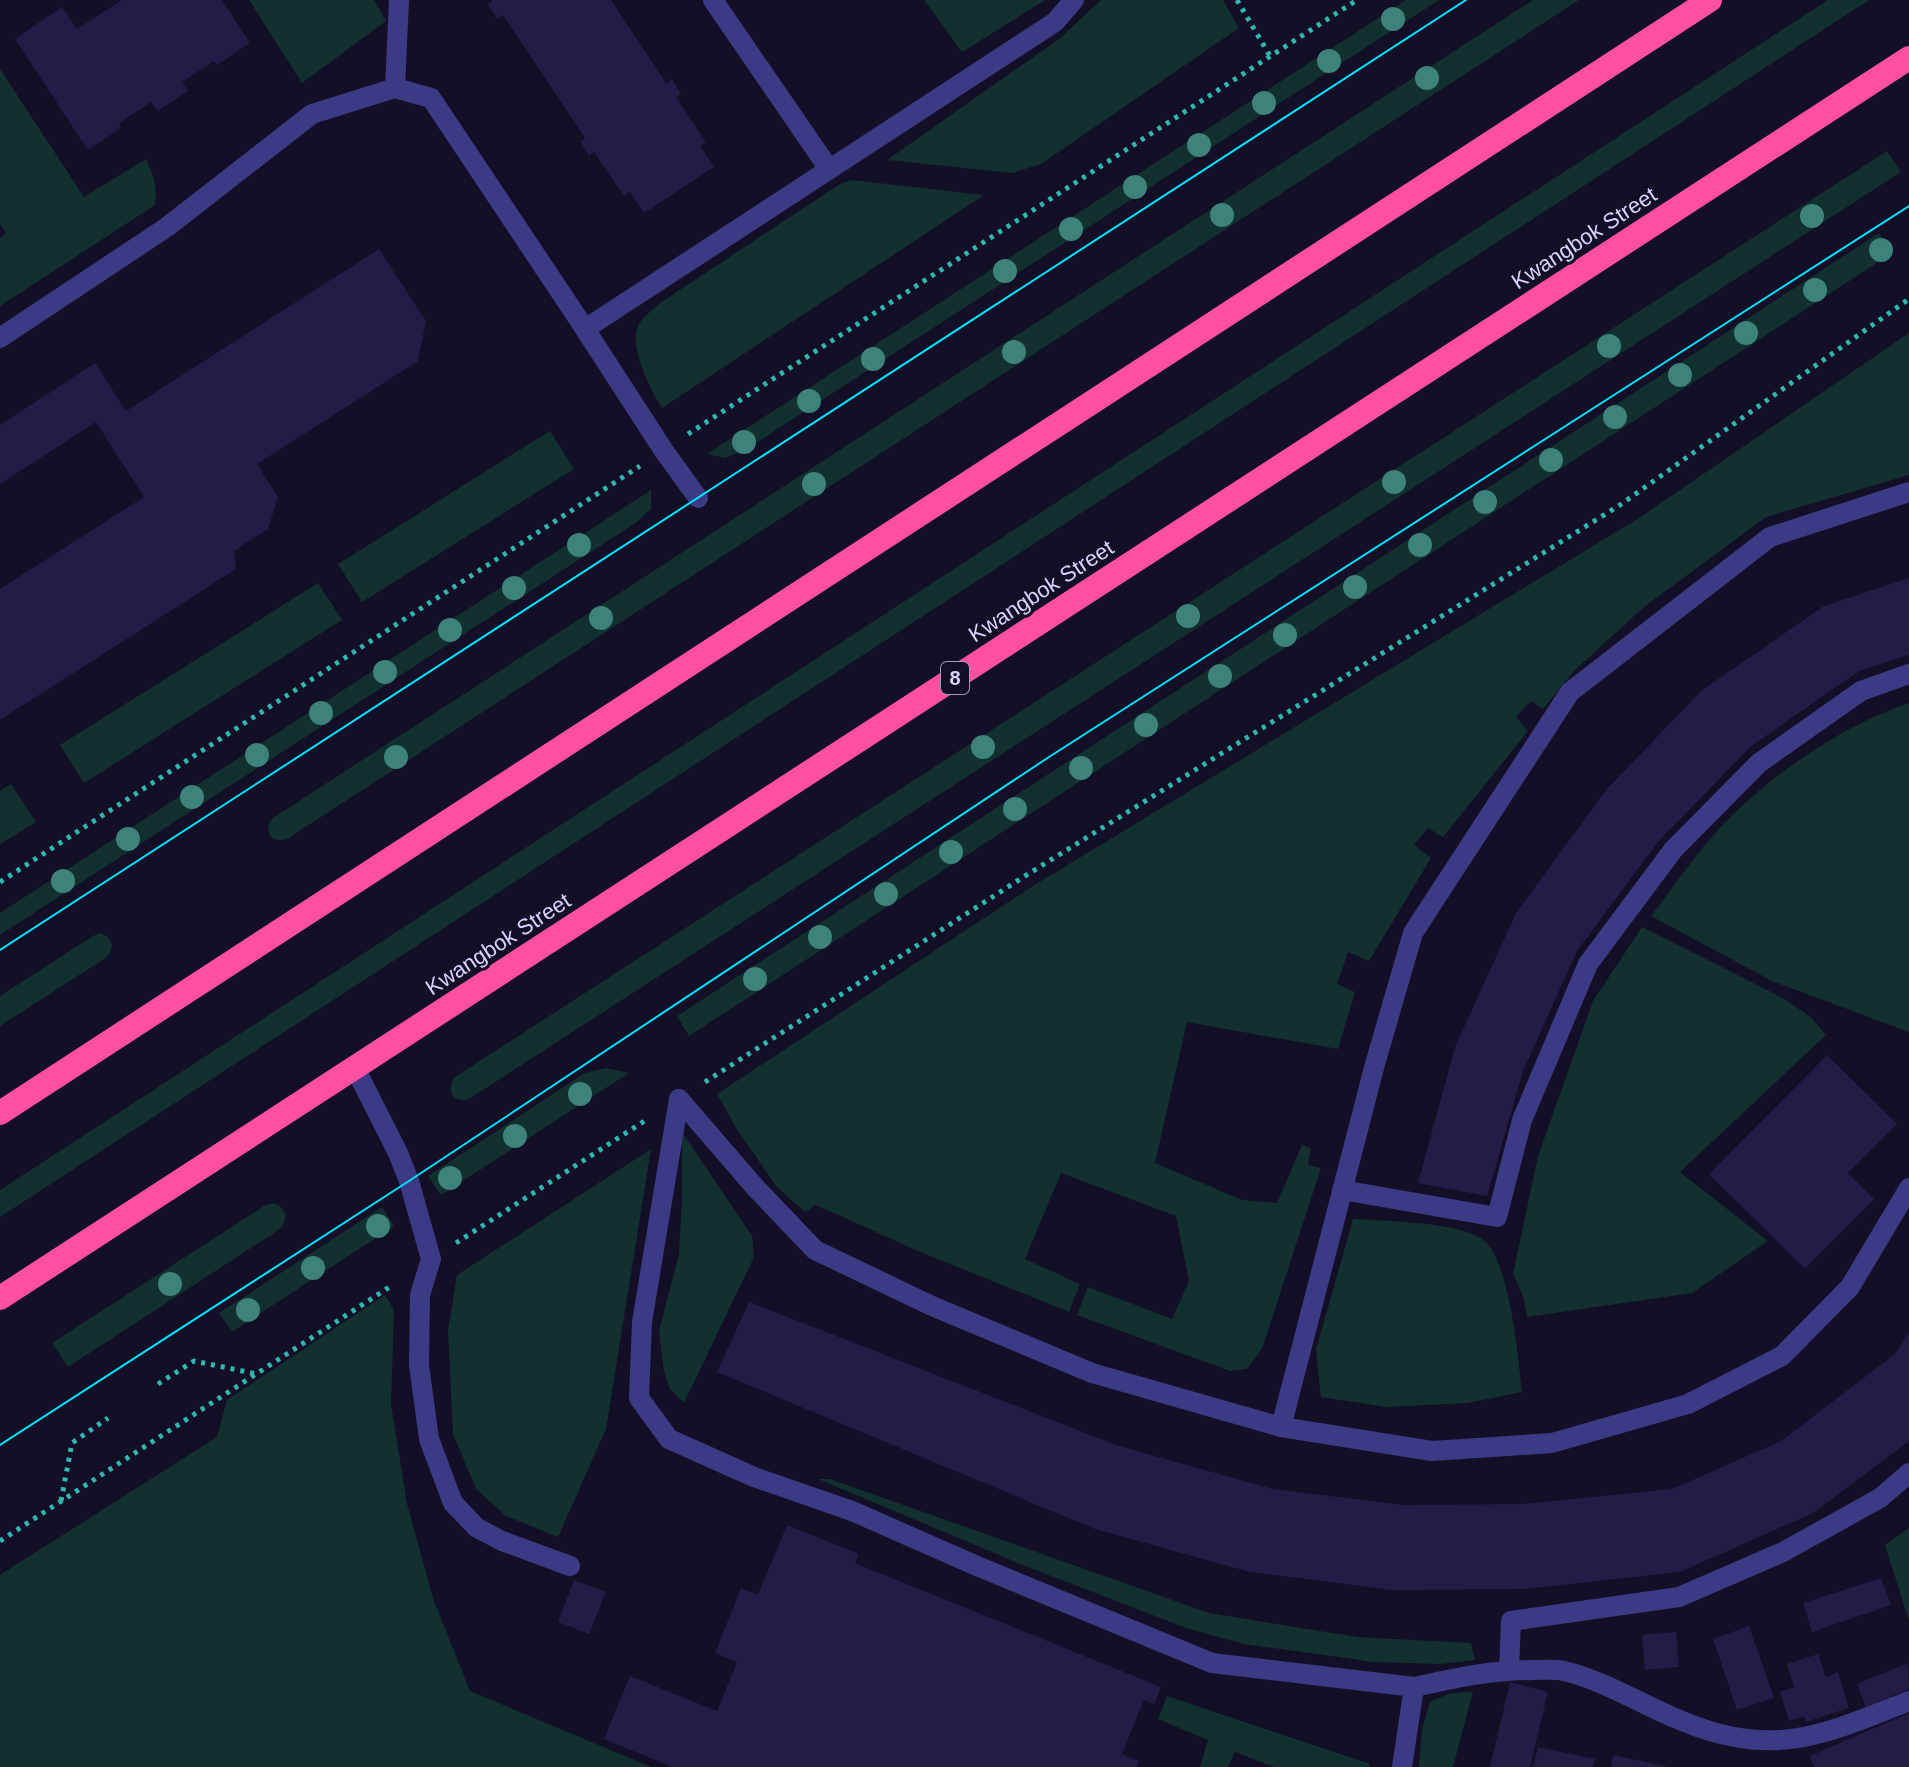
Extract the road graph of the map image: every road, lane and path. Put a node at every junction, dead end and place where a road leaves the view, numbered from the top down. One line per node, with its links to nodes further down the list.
1 (399, 0): 8 (street)
2 (713, 0): 9 (street)
3 (1074, 0): 9 (street)
4 (1237, 0): 6 (path)
5 (1710, 0): 18 (highway)
6 (1270, 56)
7 (1909, 58): 16 (highway, Kwangbok Street / 8)
8 (395, 88): 11 (street); 12 (street)
9 (829, 169): 11 (street)
10 (1909, 299): 17 (path)
11 (585, 329): 14 (street)
12 (0, 338)
13 (1909, 492): 20 (street)
14 (698, 498)
15 (1909, 674): 20 (street)
16 (355, 1068): 21 (street); 22 (highway, Kwangbok Street / 8)
17 (679, 1099): 21 (path); 26 (street); 32 (street)
18 (0, 1113)
19 (1909, 1188): 26 (street)
20 (1342, 1190): 26 (street)
21 (431, 1259): 23 (path); 30 (street)
22 (0, 1298)
23 (258, 1374): 24 (path); 28 (path)
24 (158, 1384)
25 (108, 1418): 28 (path)
26 (1281, 1427)
27 (1909, 1473): 31 (street)
28 (60, 1502): 29 (path)
29 (0, 1541)
30 (570, 1566)
31 (1509, 1670): 32 (street); 33 (street)
32 (1414, 1687): 34 (street)
33 (1909, 1701)
34 (1402, 1767)

